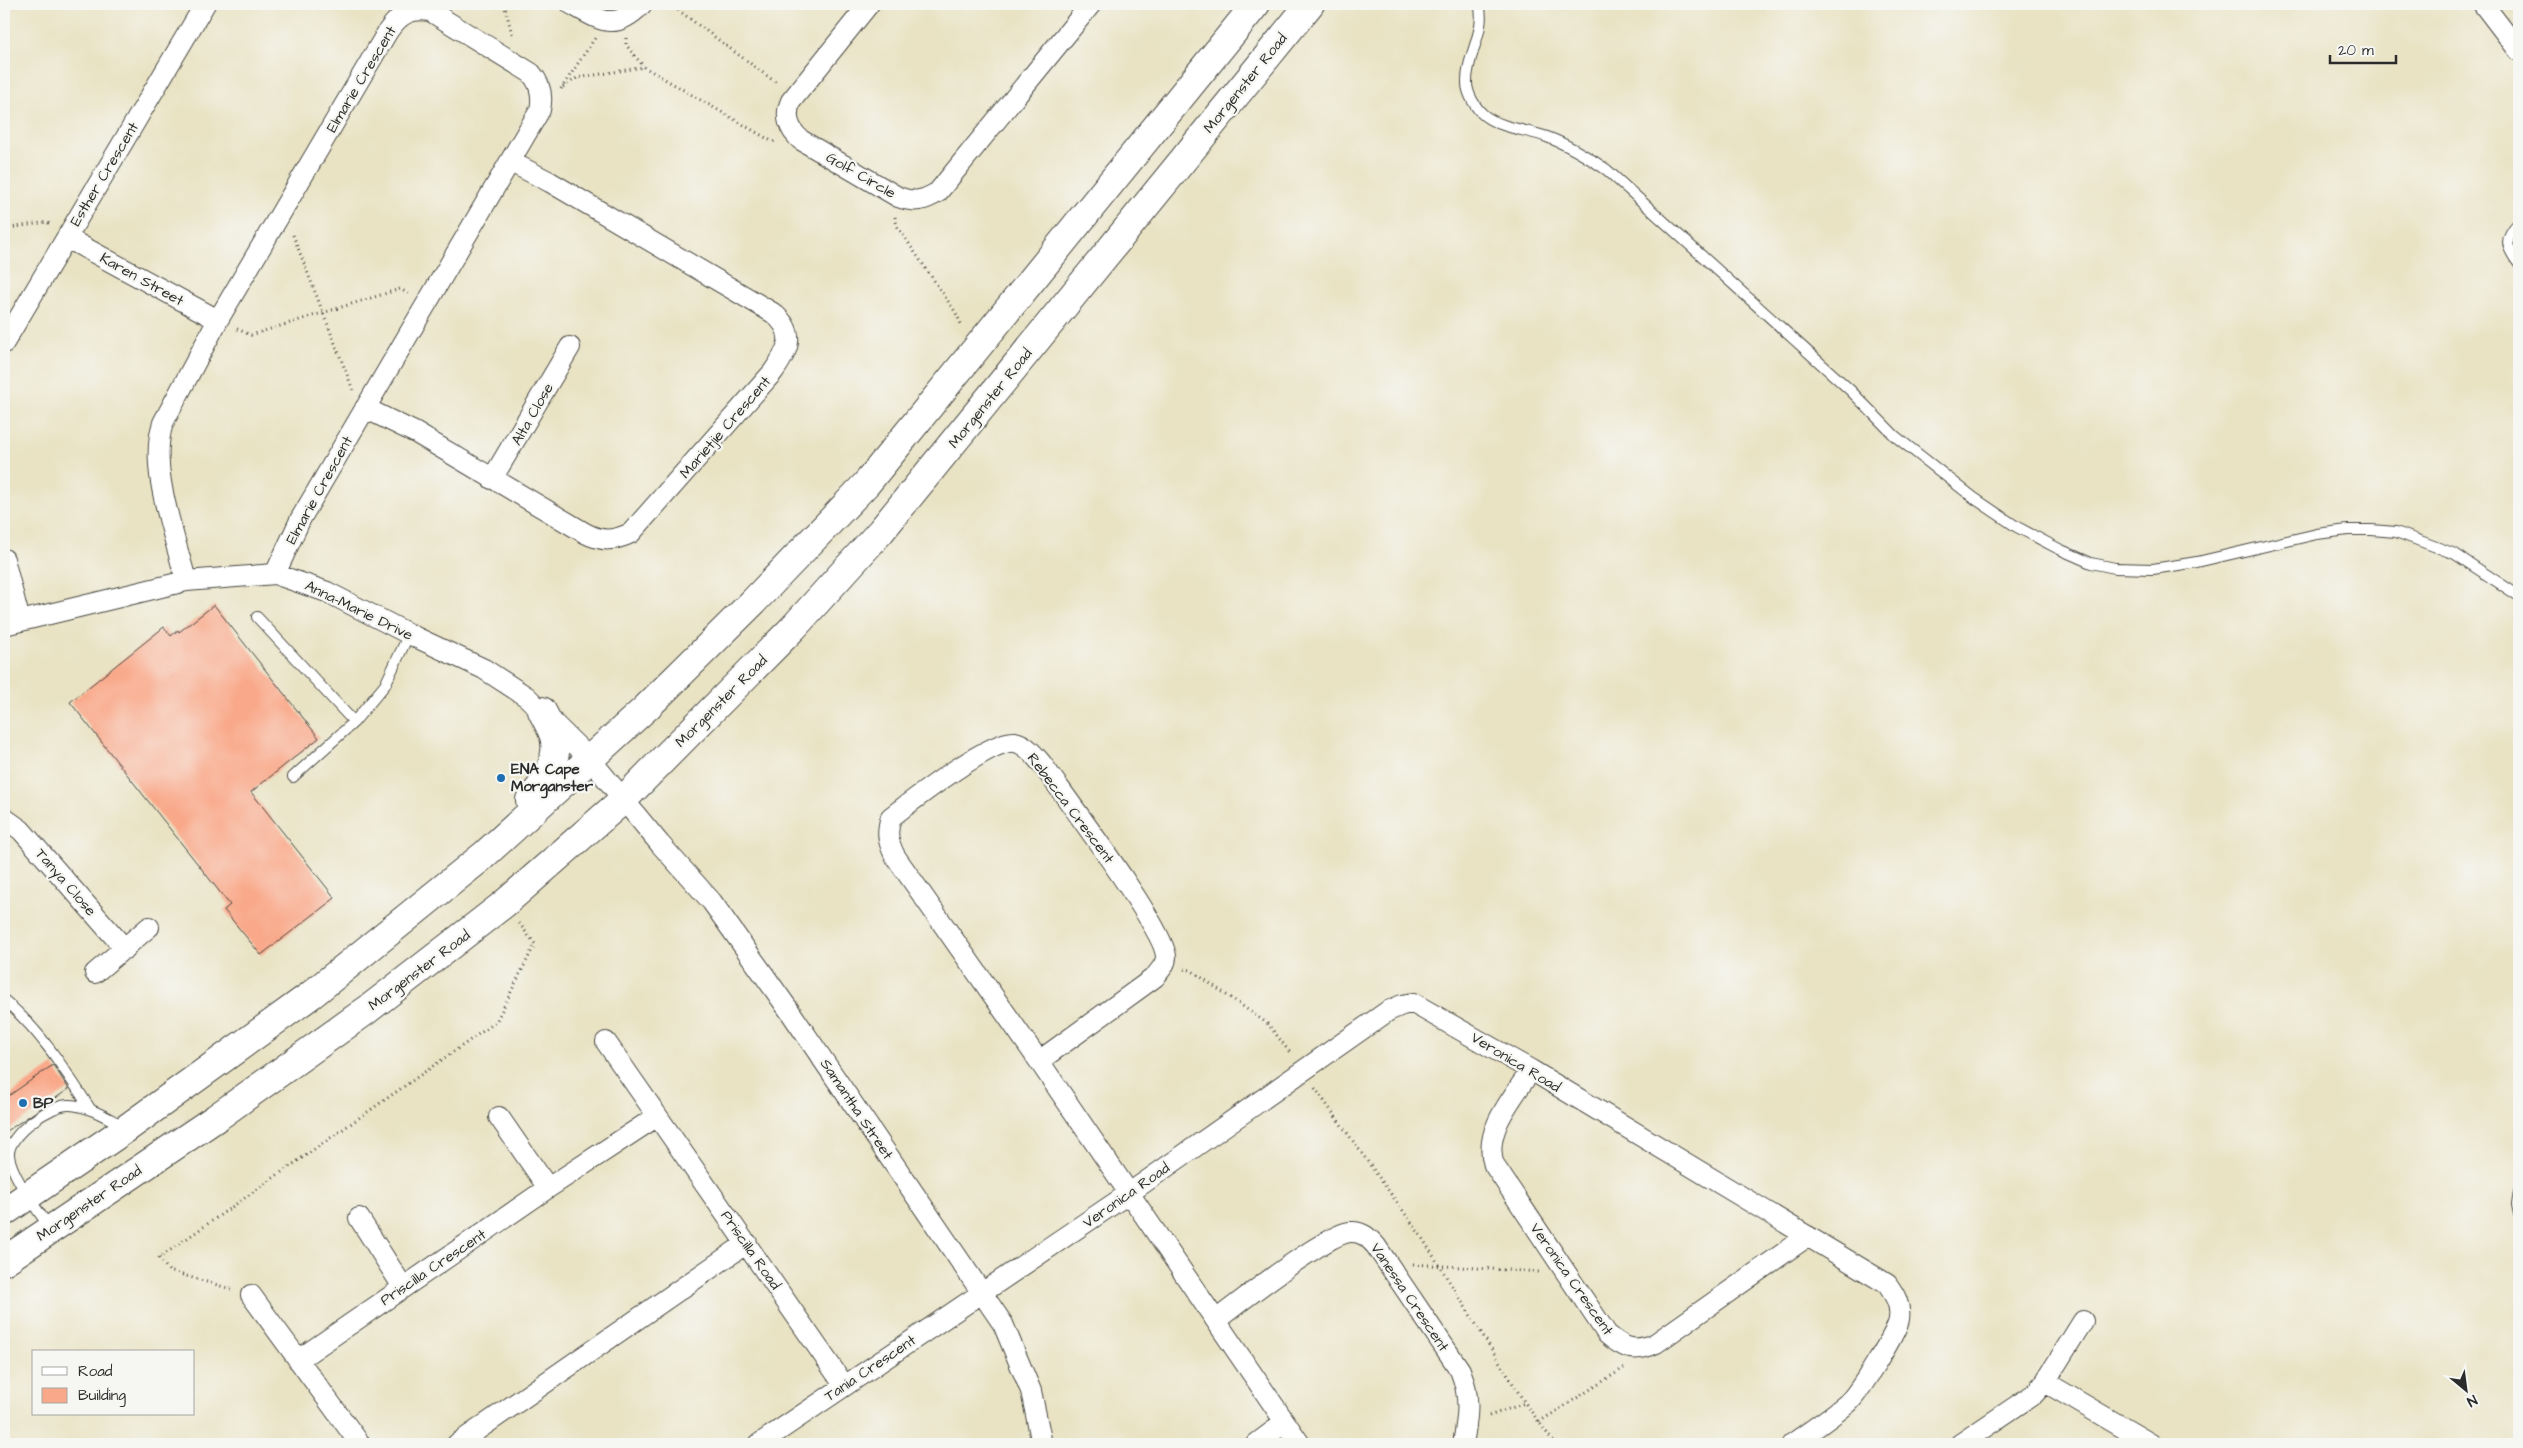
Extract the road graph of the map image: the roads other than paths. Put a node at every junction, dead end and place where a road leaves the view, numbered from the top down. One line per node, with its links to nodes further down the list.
1 (205, 4): 13 (street, Esther Crescent)
2 (571, 4): 3 (street)
3 (642, 4)
4 (869, 4): 5 (street, Golf Circle)
5 (1090, 4)
6 (1256, 4): 29 (main road)
7 (1310, 4): 31 (main road, Morgenster Road)
8 (1479, 4): 23 (lane)
9 (2484, 4): 10 (street)
10 (2519, 51)
11 (511, 162): 15 (street, Elmarie Crescent); 18 (street, Elmarie Crescent); 19 (street, Marietjie Crescent)
12 (2519, 222): 14 (lane)
13 (67, 238): 15 (street, Karen Street); 16 (street, Esther Crescent)
14 (2519, 264)
15 (218, 320): 22 (street, Elmarie Crescent)
16 (4, 343)
17 (570, 347): 19 (street, Alta Close)
18 (367, 404): 19 (street, Marietjie Crescent); 21 (street, Elmarie Crescent)
19 (492, 479)
20 (4, 559): 25 (street)
21 (275, 574): 22 (street, Anna-Marie Drive); 26 (street, Anna-Marie Drive)
22 (186, 581): 25 (street, Anna-Marie Drive)
23 (2519, 596)
24 (257, 617): 28 (lane)
25 (12, 623)
26 (409, 634): 27 (street, Anna-Marie Drive); 28 (lane)
27 (542, 711): 29 (street, Anna-Marie Drive); 33 (main road)
28 (354, 722): 30 (lane)
29 (590, 759): 31 (street, Samantha Street); 33 (main road)
30 (293, 777)
31 (624, 799): 52 (main road, Morgenster Road); 57 (street, Samantha Street)
32 (4, 818): 35 (street, Tanya Close)
33 (483, 856): 44 (main road)
34 (149, 927): 35 (street)
35 (125, 949): 36 (street)
36 (94, 973)
37 (4, 1000): 41 (lane)
38 (606, 1042): 43 (street, Priscilla Road)
39 (1039, 1061): 39 (street, Rebecca Crescent); 47 (street, Rebecca Crescent)
40 (1531, 1070): 47 (street, Veronica Road); 53 (street, Veronica Road); 53 (street, Veronica Crescent)
41 (91, 1110): 44 (lane); 48 (lane)
42 (499, 1117): 45 (street)
43 (656, 1117): 45 (street, Priscilla Crescent); 54 (street, Priscilla Road)
44 (127, 1128): 48 (main road)
45 (548, 1188): 56 (street, Priscilla Crescent)
46 (2519, 1192): 50 (lane)
47 (1128, 1194): 57 (street, Veronica Road); 59 (street)
48 (28, 1195): 49 (main road); 52 (lane)
49 (4, 1212)
50 (2519, 1214)
51 (359, 1218): 56 (street)
52 (50, 1228): 55 (main road, Morgenster Road)
53 (1808, 1236): 72 (street, Veronica Road)
54 (747, 1243): 63 (street, Priscilla Road); 66 (street)
55 (4, 1261)
56 (403, 1287): 61 (street, Priscilla Crescent)
57 (982, 1293): 63 (street, Tania Crescent); 68 (street, Samantha Street)
58 (251, 1295): 61 (street)
59 (1216, 1320): 64 (street); 71 (street, Vanessa Crescent)
60 (2083, 1321): 62 (street)
61 (298, 1360): 65 (street)
62 (2045, 1382): 73 (street); 74 (street)
63 (844, 1385): 67 (street, Tania Crescent)
64 (1284, 1423): 69 (street); 70 (street)
65 (360, 1444)
66 (457, 1444)
67 (759, 1444)
68 (1042, 1444)
69 (1256, 1444)
70 (1300, 1444)
71 (1464, 1444)
72 (1792, 1444)
73 (1960, 1444)
74 (2151, 1444)

